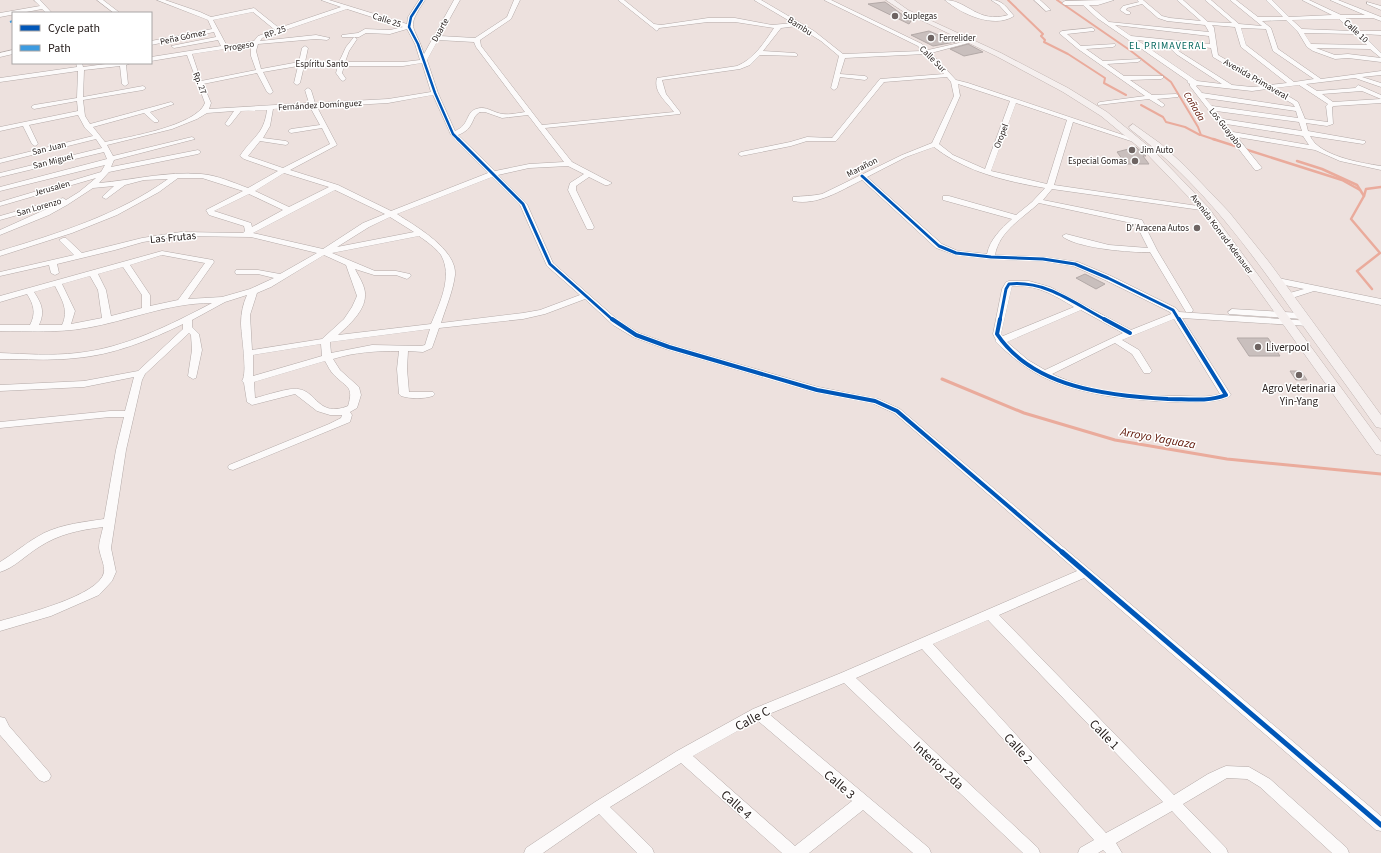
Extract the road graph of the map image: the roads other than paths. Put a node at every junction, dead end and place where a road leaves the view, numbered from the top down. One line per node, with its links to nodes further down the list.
1 (37, 0): 27 (street)
2 (100, 0): 35 (street)
3 (160, 0): 48 (street)
4 (324, 0): 28 (street, Calle 25)
5 (422, 0): 51 (street)
6 (457, 0): 64 (street, Duarte)
7 (517, 0): 67 (street)
8 (621, 0): 49 (street)
9 (757, 0): 46 (street, Bambu)
10 (827, 0): 81 (street, Calle Sur)
11 (889, 0): 32 (main road, Avenida Konrad Adenauer)
12 (902, 0): 30 (main road, Avenida Konrad Adenauer)
13 (948, 0): 14 (street)
14 (994, 0)
15 (1037, 0): 31 (street)
16 (1111, 0): 26 (street)
17 (1180, 0): 47 (street)
18 (1208, 0): 50 (street)
19 (1233, 0): 41 (street)
20 (1269, 0): 42 (street)
21 (1305, 0): 40 (street, Calle 10)
22 (1333, 0): 39 (street)
23 (1142, 1): 37 (street); 44 (street)
24 (1381, 1): 29 (street)
25 (1065, 3): 26 (street)
26 (1084, 3): 45 (street)
27 (43, 7): 33 (street); 34 (street)
28 (347, 7): 51 (street, Calle 25); 53 (street, RP. 25)
29 (1381, 8)
30 (916, 9): 32 (main road); 135 (main road, Avenida Konrad Adenauer)
31 (1048, 10)
32 (906, 11): 68 (main road, Avenida Konrad Adenauer)
33 (16, 12)
34 (48, 12)
35 (116, 12)
36 (12, 13): 38 (street)
37 (1128, 14)
38 (0, 15)
39 (1373, 16): 40 (street); 43 (street)
40 (1342, 18): 42 (street); 57 (street, Calle 10)
41 (1257, 19): 42 (street); 52 (street)
42 (1288, 19): 56 (street)
43 (1381, 19)
44 (1175, 21): 47 (street); 55 (street)
45 (1109, 23): 55 (street); 65 (street)
46 (797, 24): 49 (street); 86 (street, Bambu)
47 (1208, 24): 50 (street); 59 (street, Avenida Primaveral)
48 (212, 25): 53 (street); 61 (street); 62 (street); 70 (street, Peña Gómez)
49 (780, 26): 82 (street)
50 (1238, 26): 52 (street); 116 (street)
51 (409, 27): 60 (street, Calle 25); 91 (street)
52 (1268, 28): 110 (street)
53 (278, 30): 71 (street, RP. 25)
54 (1092, 30): 79 (street)
55 (1174, 30): 59 (street)
56 (1300, 31): 57 (street); 75 (street)
57 (1359, 33): 58 (street); 76 (street, Calle 10)
58 (1381, 33)
59 (1211, 34): 74 (street, Avenida Primaveral)
60 (344, 36)
61 (152, 37)
62 (220, 38): 73 (street); 77 (street)
63 (327, 38): 71 (street, Progeso)
64 (436, 38): 67 (street); 91 (street, Duarte)
65 (1130, 38): 69 (street); 114 (street)
66 (354, 39): 93 (street)
67 (477, 40): 147 (street)
68 (970, 41): 81 (street); 165 (main road, Avenida Konrad Adenauer)
69 (1174, 42): 74 (street); 120 (street)
70 (152, 43)
71 (255, 43): 77 (street, Progeso); 98 (street, RP. 25)
72 (1113, 45): 79 (street)
73 (174, 46)
74 (1213, 46): 121 (street, Avenida Primaveral)
75 (1309, 46): 76 (street); 90 (street)
76 (1373, 47): 87 (street, Calle 10)
77 (225, 48): 83 (street, Progeso)
78 (305, 48): 92 (street)
79 (1080, 48): 94 (street)
80 (12, 52): 84 (street)
81 (928, 52): 86 (street); 101 (street, Calle Sur)
82 (759, 53): 85 (street); 156 (street)
83 (189, 54): 88 (street, Progeso); 112 (street, Rp. 27)
84 (0, 55)
85 (794, 55)
86 (842, 56): 100 (street)
87 (1381, 56)
88 (152, 60)
89 (1138, 60): 94 (street)
90 (1381, 60)
91 (423, 61): 93 (street, Espíritu Santo); 125 (street)
92 (301, 63): 93 (street, Espíritu Santo); 98 (street, Espíritu Santo); 113 (street)
93 (342, 63): 107 (street)
94 (1102, 63): 105 (street)
95 (111, 64): 97 (street)
96 (126, 64): 115 (street)
97 (80, 66): 108 (street); 131 (street)
98 (260, 71): 112 (street, Espíritu Santo); 124 (street, RP. 25)
99 (1379, 74): 102 (street)
100 (837, 75): 104 (street); 119 (street)
101 (949, 75): 111 (street, Calle Sur); 173 (street)
102 (1354, 76): 106 (street); 117 (street)
103 (1161, 77): 105 (street)
104 (865, 78)
105 (1123, 78): 129 (street)
106 (1339, 78): 110 (street); 122 (street)
107 (342, 79)
108 (0, 80)
109 (1184, 81): 114 (street)
110 (1320, 81): 116 (street)
111 (954, 82): 132 (street); 169 (street, Calle Sur)
112 (199, 83): 145 (street, Rp. 27)
113 (297, 83)
114 (1196, 83): 120 (street); 127 (street, Los Guayabo)
115 (125, 84)
116 (1296, 84): 121 (street); 126 (street)
117 (1381, 85)
118 (143, 88): 131 (street)
119 (834, 88)
120 (1234, 88): 121 (street)
121 (1270, 88): 142 (street, Avenida Primaveral)
122 (1362, 89): 126 (street); 130 (street)
123 (308, 90): 138 (street)
124 (270, 92)
125 (435, 93): 138 (street, Fernández Domínguez); 160 (street)
126 (1316, 93): 136 (street)
127 (1200, 95): 141 (street, Los Guayabo); 142 (street)
128 (1176, 96): 129 (street)
129 (1150, 97): 135 (street); 137 (street)
130 (1381, 97)
131 (80, 98): 139 (street); 146 (street)
132 (1014, 100): 148 (street); 181 (street, Oropel)
133 (1381, 101): 136 (street)
134 (170, 104): 144 (street)
135 (1100, 104): 225 (main road, Avenida Konrad Adenauer)
136 (1332, 104): 150 (street)
137 (1162, 105)
138 (313, 106): 140 (street, Fernández Domínguez); 154 (street)
139 (34, 107)
140 (270, 108): 143 (street, Fernández Domínguez); 164 (street)
141 (1211, 108): 150 (street); 151 (street, Los Guayabo)
142 (1298, 109): 150 (street, Avenida Primaveral)
143 (238, 110): 145 (street, Fernández Domínguez); 153 (street)
144 (145, 111): 149 (street); 155 (street)
145 (205, 111): 170 (street, San Miguel)
146 (81, 112): 152 (street); 155 (street)
147 (530, 113): 156 (street); 160 (street)
148 (1071, 119): 165 (street); 190 (street)
149 (156, 120)
150 (1301, 120): 159 (street, Avenida Primaveral)
151 (1222, 121): 159 (street); 161 (street, Los Guayabo)
152 (25, 124): 157 (street); 168 (street)
153 (228, 124)
154 (324, 126): 158 (street); 179 (street)
155 (88, 127): 162 (street)
156 (540, 127): 176 (street)
157 (0, 129)
158 (290, 131)
159 (1306, 133): 166 (street); 171 (street, Avenida Primaveral)
160 (453, 134): 182 (street)
161 (1231, 134): 171 (street); 177 (street, Los Guayabo)
162 (98, 137): 170 (street); 175 (street, San Juan)
163 (192, 139): 174 (street)
164 (259, 139): 167 (street); 179 (street)
165 (1139, 142): 200 (main road, Avenida Konrad Adenauer)
166 (1363, 142)
167 (286, 143)
168 (35, 144)
169 (935, 144): 181 (street); 186 (street, Marañon)
170 (104, 146): 174 (street); 184 (street, San Miguel)
171 (1317, 148): 178 (street, Avenida Primaveral)
172 (198, 152): 180 (street, Jerusalen)
173 (741, 154)
174 (111, 160): 180 (street); 192 (street)
175 (0, 161)
176 (569, 164): 182 (street); 183 (street)
177 (1258, 168)
178 (1381, 168)
179 (282, 171): 191 (street); 193 (street)
180 (106, 172): 189 (street); 199 (street, Jerusalen)
181 (987, 172): 190 (street)
182 (493, 174): 202 (street); 230 (street)
183 (588, 174): 187 (street); 205 (street)
184 (0, 175)
185 (176, 176): 188 (street); 193 (street); 213 (street)
186 (862, 176): 197 (street, Marañon); 215 (street)
187 (608, 183)
188 (122, 184): 189 (street); 195 (street)
189 (91, 186): 194 (street)
190 (1050, 186): 198 (street); 200 (street)
191 (336, 187): 201 (street); 202 (street)
192 (0, 189)
193 (249, 191): 201 (street); 207 (street)
194 (78, 196): 203 (street, San Lorenzo); 206 (street)
195 (106, 197)
196 (946, 198): 204 (street)
197 (796, 199)
198 (1039, 201): 204 (street); 211 (street)
199 (0, 204)
200 (1205, 209): 240 (main road, Avenida Konrad Adenauer)
201 (289, 210): 207 (street)
202 (391, 214): 208 (street); 212 (street)
203 (0, 218)
204 (1017, 218): 215 (street)
205 (590, 227)
206 (0, 233)
207 (246, 233): 212 (street, Las Frutas); 214 (street, Las Frutas)
208 (421, 234): 212 (street); 244 (street)
209 (1066, 236): 211 (street)
210 (63, 240): 214 (street)
211 (1153, 250): 238 (street)
212 (324, 252): 218 (street); 224 (street)
213 (0, 254)
214 (80, 256): 216 (street, Las Frutas)
215 (991, 258): 239 (street)
216 (52, 262): 220 (street); 222 (street, Las Frutas)
217 (125, 263): 221 (street); 234 (street); 237 (street)
218 (349, 264): 223 (street); 249 (street)
219 (239, 272): 224 (street)
220 (55, 273)
221 (93, 273): 226 (street); 242 (street)
222 (0, 274)
223 (407, 276)
224 (282, 277): 229 (street)
225 (1278, 281): 227 (street); 231 (main road, Avenida Konrad Adenauer)
226 (57, 283): 228 (street); 247 (street)
227 (1314, 288): 231 (street); 235 (street)
228 (29, 290): 232 (street); 245 (street)
229 (253, 291): 233 (street); 253 (street)
230 (586, 296): 244 (street); 271 (street)
231 (1289, 296): 241 (main road, Avenida Konrad Adenauer)
232 (0, 299)
233 (222, 300): 234 (street); 243 (street)
234 (182, 301): 237 (street)
235 (1381, 302)
236 (1081, 307): 248 (street); 251 (street); 251 (street)
237 (146, 309): 242 (street)
238 (1189, 310): 239 (street); 240 (street)
239 (1175, 312): 240 (street); 248 (street); 258 (street)
240 (1284, 318): 241 (street); 267 (main road, Avenida Konrad Adenauer)
241 (1305, 319): 265 (main road, Avenida Konrad Adenauer)
242 (107, 321): 247 (street)
243 (188, 324): 254 (street); 257 (street); 259 (street)
244 (435, 326): 249 (street); 252 (street)
245 (34, 327): 246 (street); 247 (street)
246 (0, 328)
247 (65, 328)
248 (1130, 333): 250 (street)
249 (327, 340): 253 (street); 255 (street)
250 (1116, 340): 256 (street); 258 (street)
251 (1000, 341): 258 (street)
252 (404, 348): 255 (street); 262 (street)
253 (248, 353): 260 (street)
254 (0, 356)
255 (327, 357): 260 (street); 263 (street)
256 (1147, 371)
257 (141, 373): 261 (street); 264 (street)
258 (1044, 374)
259 (193, 376)
260 (247, 380): 263 (street)
261 (0, 388)
262 (430, 394)
263 (344, 411): 268 (street)
264 (129, 414): 266 (street); 269 (street)
265 (1381, 424)
266 (0, 425)
267 (1381, 451)
268 (233, 467)
269 (109, 522): 270 (street); 273 (street)
270 (0, 568)
271 (1086, 572): 272 (street, Calle C); 283 (street)
272 (990, 614): 274 (street, Calle C); 281 (street, Calle 1)
273 (0, 626)
274 (923, 642): 275 (street, Calle C); 284 (street, Calle 2)
275 (846, 677): 276 (street, Calle C); 290 (street, Interior 2da)
276 (758, 713): 278 (street, Calle C); 280 (street, Calle 3)
277 (0, 722): 279 (street)
278 (682, 755): 282 (street, Calle C); 287 (street, Calle 4)
279 (44, 776)
280 (862, 802): 288 (street); 289 (street, Calle 3)
281 (1172, 804): 284 (street); 293 (street, Calle 1); 294 (street)
282 (600, 806): 285 (street, Calle C); 286 (street)
283 (1381, 825)
284 (1105, 842): 291 (street); 292 (street, Calle 2)
285 (531, 853)
286 (647, 853)
287 (792, 853)
288 (798, 853)
289 (924, 853)
290 (1033, 853)
291 (1085, 853)
292 (1115, 853)
293 (1221, 853)
294 (1342, 853)

